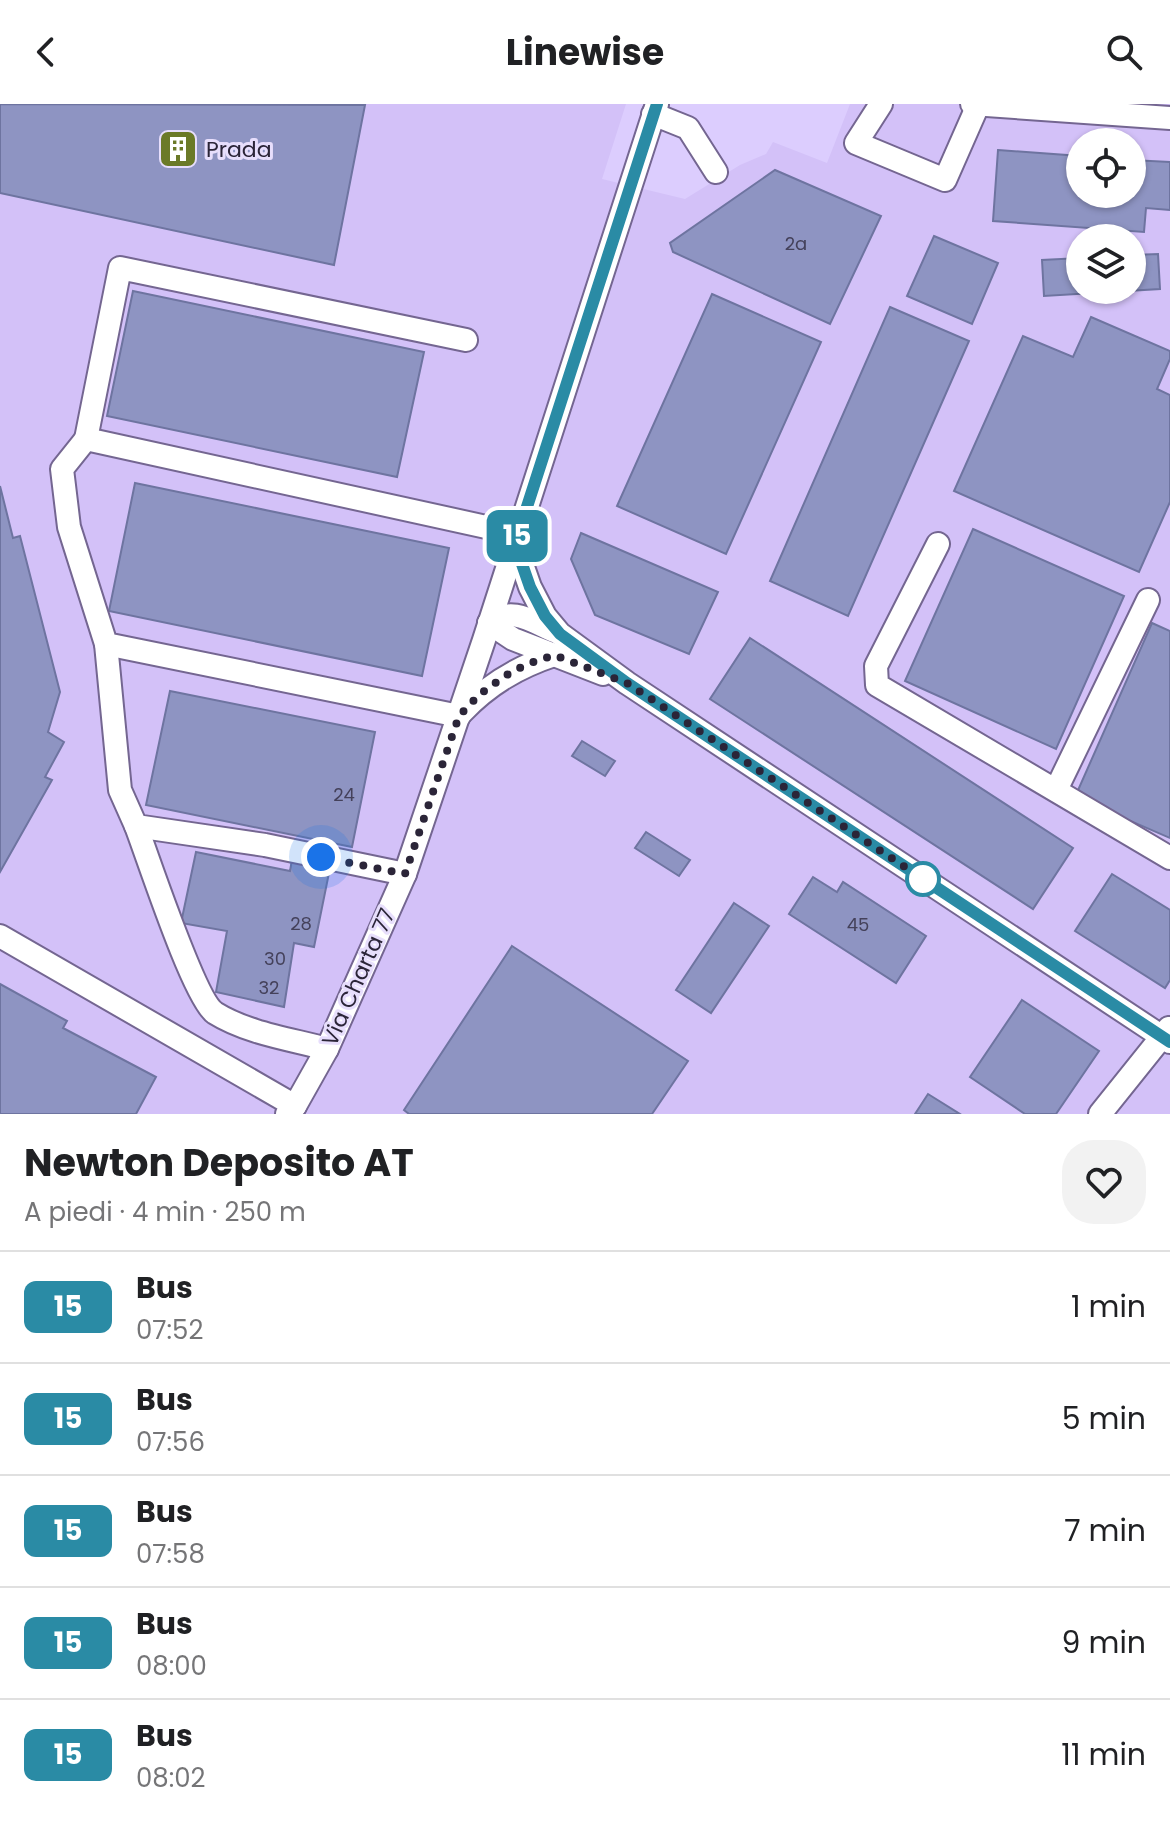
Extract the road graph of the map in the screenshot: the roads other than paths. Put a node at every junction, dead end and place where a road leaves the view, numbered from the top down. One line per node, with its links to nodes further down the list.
1 (881, 104): 2 (street)
2 (975, 104): 3 (street)
3 (1052, 107): 5 (street)
4 (655, 109): 7 (street); 10 (street, Via Charta 77)
5 (1125, 110): 6 (street)
6 (1170, 118)
7 (716, 172)
8 (466, 340): 9 (street)
9 (86, 439): 10 (street); 14 (street)
10 (516, 539): 13 (street, Via Charta 77); 15 (street)
11 (938, 544): 17 (street)
12 (1148, 600): 17 (street)
13 (489, 623): 15 (street); 16 (street, Via Charta 77)
14 (106, 644): 16 (street); 18 (street)
15 (557, 644): 16 (street); 22 (street)
16 (459, 716): 20 (street, Via Charta 77)
17 (1056, 790): 19 (street)
18 (136, 826): 20 (street); 23 (street)
19 (1170, 858)
20 (405, 874): 23 (street, Via Charta 77)
21 (0, 936): 24 (street)
22 (1167, 1035): 25 (street)
23 (327, 1049): 24 (street, Via Charta 77)
24 (291, 1110)
25 (1100, 1114)

